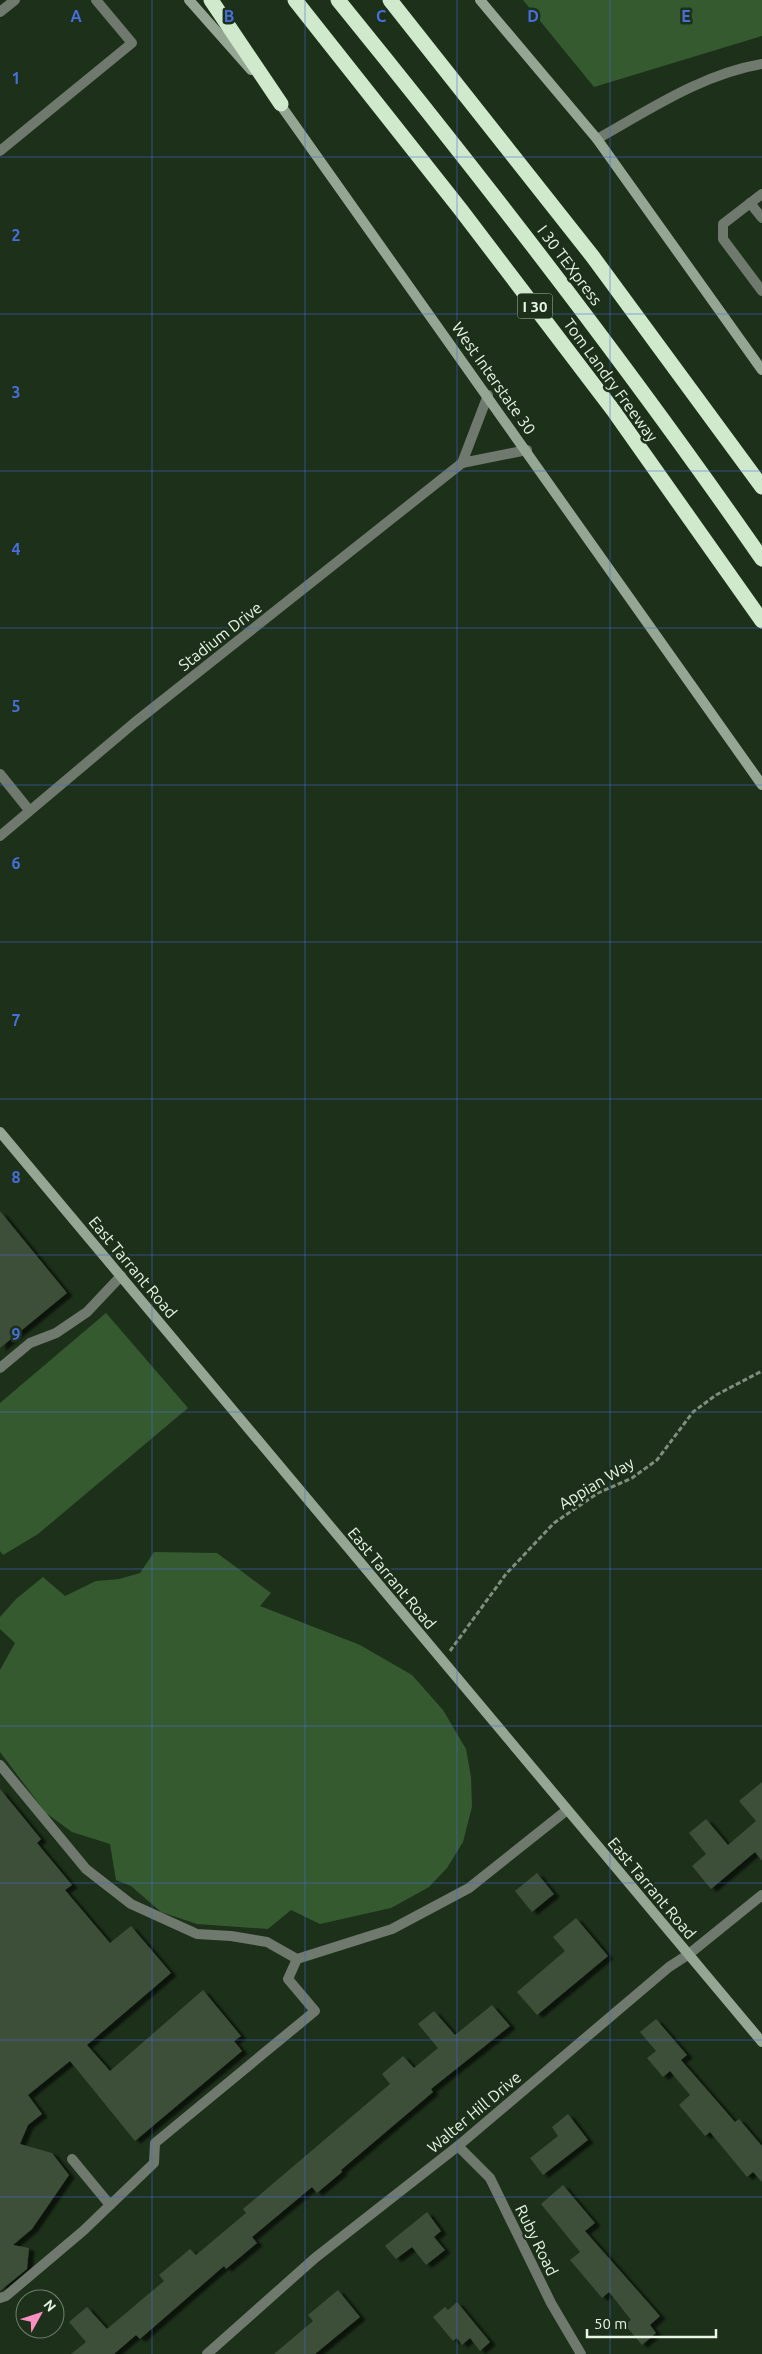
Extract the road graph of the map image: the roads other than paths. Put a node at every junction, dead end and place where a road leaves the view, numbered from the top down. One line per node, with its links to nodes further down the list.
1 (14, 0): 9 (street)
2 (96, 0): 13 (street)
3 (189, 0): 11 (main road, West Interstate 30)
4 (211, 0): 11 (highway)
5 (295, 0): 24 (highway, Tom Landry Freeway / I 30)
6 (338, 0): 23 (highway, I 30 TEXpress)
7 (390, 0): 22 (highway)
8 (480, 0): 12 (main road)
9 (0, 12)
10 (762, 64): 12 (street)
11 (281, 104): 19 (main road, West Interstate 30)
12 (597, 139): 18 (main road)
13 (0, 151)
14 (762, 194): 15 (street)
15 (750, 203): 16 (street); 17 (street)
16 (762, 218)
17 (762, 291)
18 (762, 370)
19 (488, 395): 20 (main road, West Interstate 30); 21 (street)
20 (527, 450): 21 (street, Stadium Drive); 26 (main road, West Interstate 30)
21 (462, 463): 27 (street, Stadium Drive)
22 (762, 487)
23 (762, 559)
24 (762, 621)
25 (0, 774): 27 (street)
26 (762, 785)
27 (29, 810): 28 (street, Stadium Drive)
28 (0, 836)
29 (0, 1132): 30 (main road, East Tarrant Road)
30 (121, 1276): 31 (street); 33 (main road, East Tarrant Road)
31 (0, 1368)
32 (0, 1765): 36 (street)
33 (567, 1810): 35 (main road, East Tarrant Road); 36 (street)
34 (762, 1895): 35 (street, Walter Hill Drive)
35 (689, 1954): 37 (main road, East Tarrant Road); 38 (street, Walter Hill Drive)
36 (297, 1959): 40 (street)
37 (762, 2042)
38 (458, 2146): 42 (street, Walter Hill Drive); 43 (street, Ruby Road)
39 (72, 2159): 40 (street)
40 (110, 2204): 41 (street)
41 (0, 2298)
42 (207, 2354)
43 (581, 2354)

